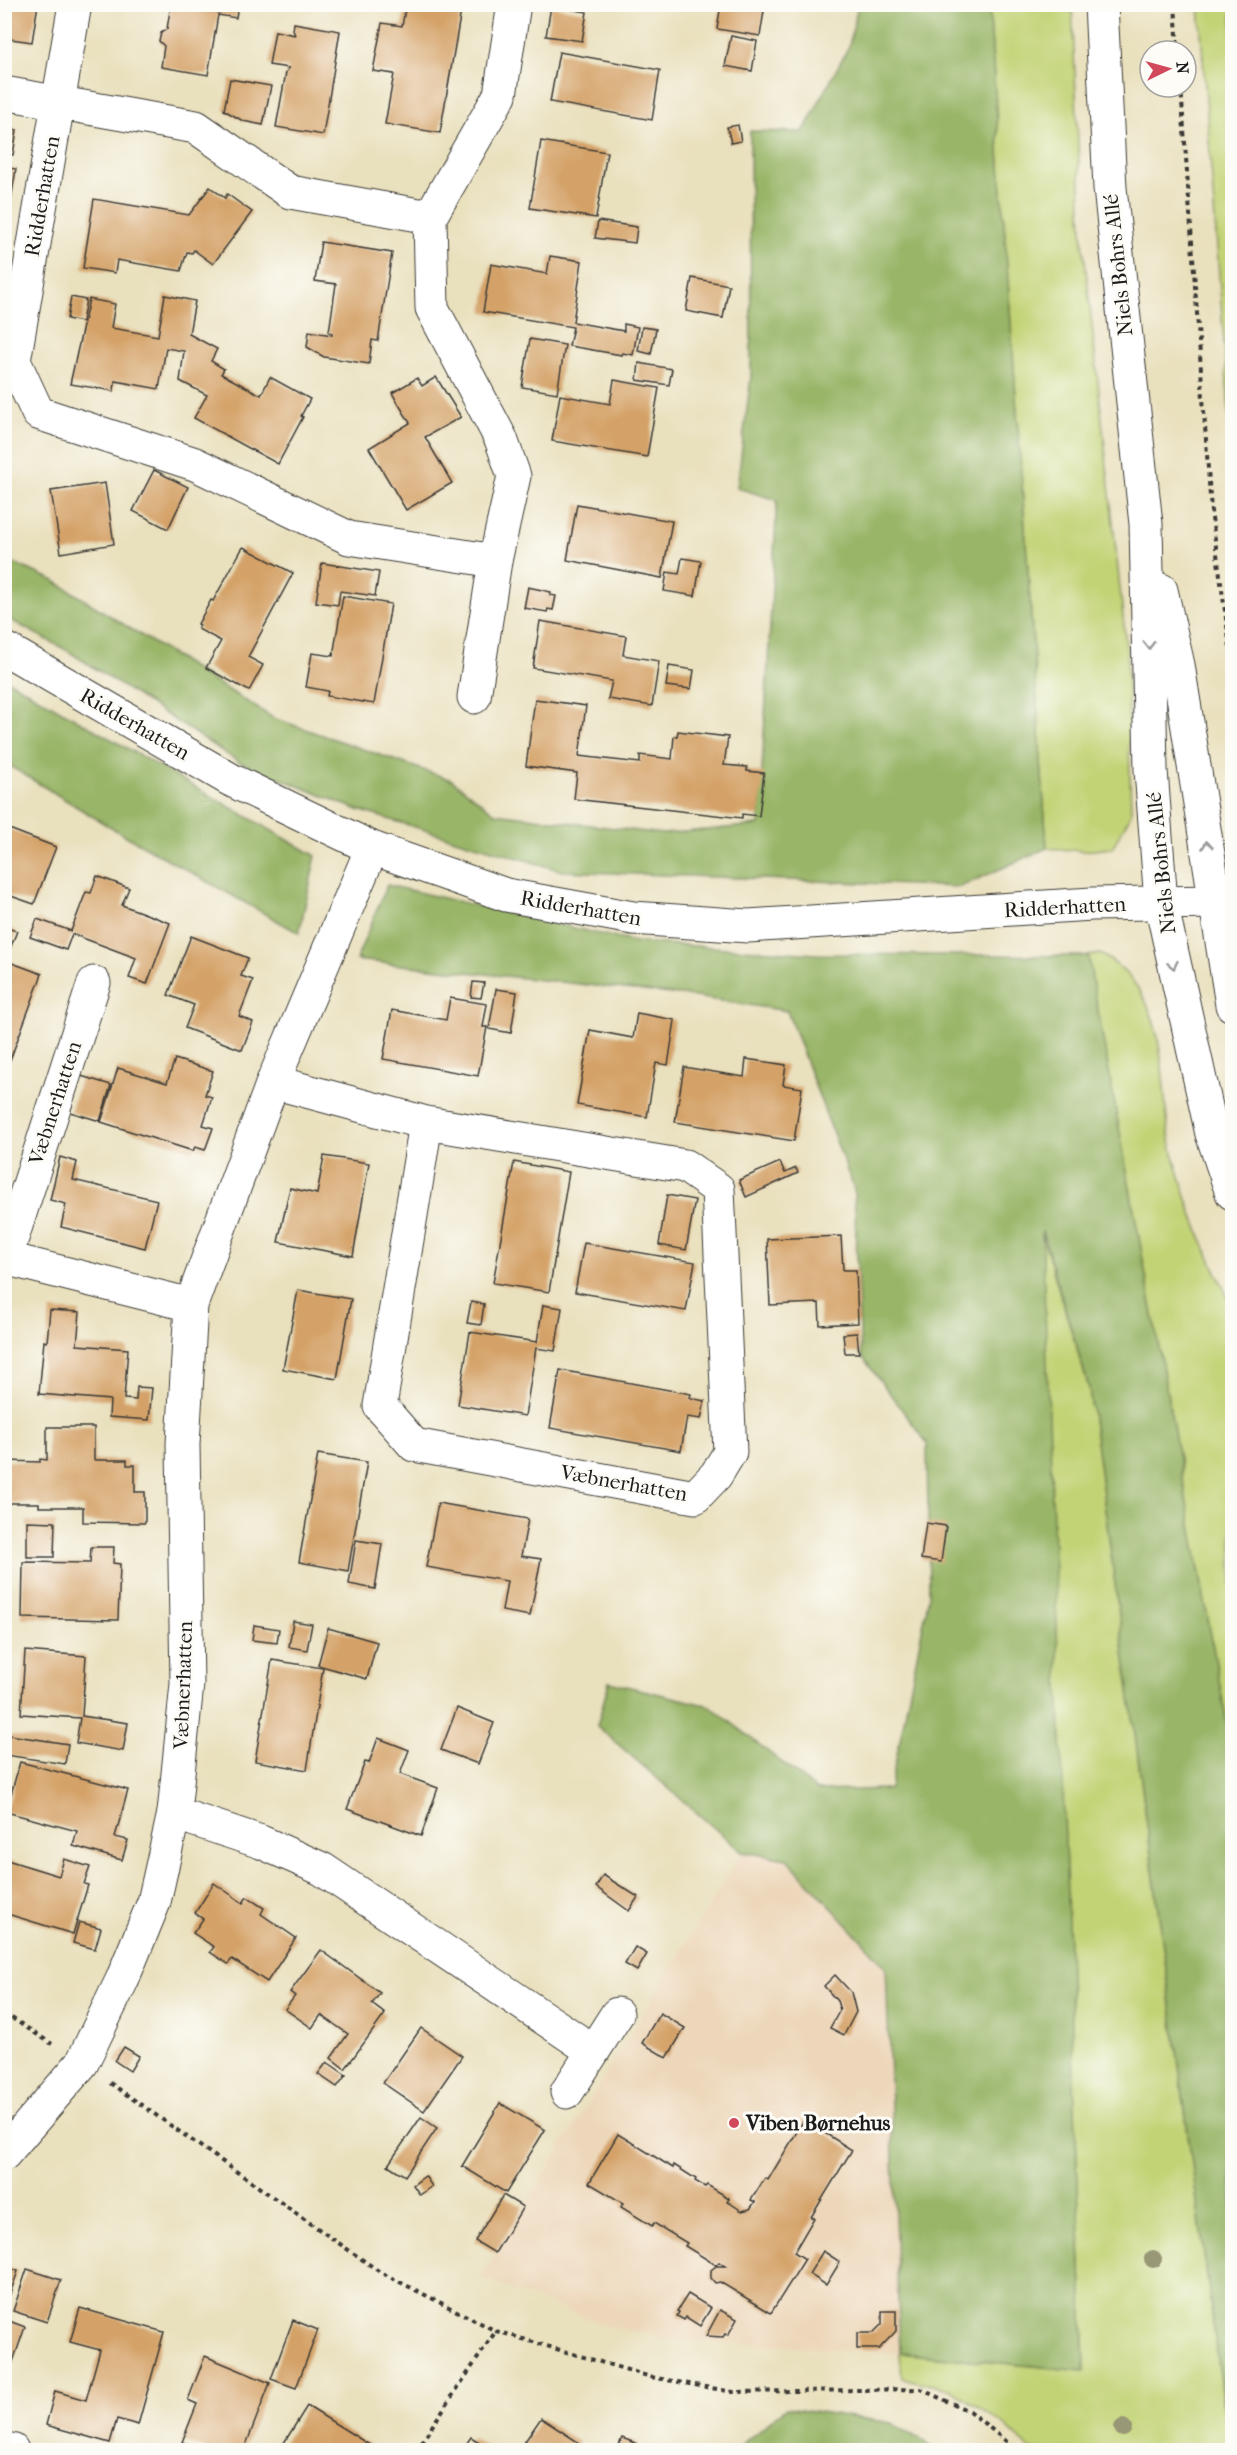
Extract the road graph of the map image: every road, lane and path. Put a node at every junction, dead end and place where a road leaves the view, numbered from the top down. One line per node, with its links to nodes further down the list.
1 (75, 4): 8 (street, Ridderhatten)
2 (514, 4): 9 (street)
3 (1101, 4): 10 (street, Niels Bohrs Allé)
4 (1175, 4): 5 (path)
5 (1177, 39)
6 (4, 93): 8 (street)
7 (1182, 99): 13 (path)
8 (58, 101): 9 (street); 11 (street, Ridderhatten)
9 (430, 218): 11 (street)
10 (1146, 524): 16 (street, Niels Bohrs Allé, one-way to 10); 17 (street, Niels Bohrs Allé, one-way to 17)
11 (495, 561): 14 (street)
12 (4, 648): 15 (street, Ridderhatten)
13 (1233, 661)
14 (474, 698)
15 (372, 849): 17 (street, Ridderhatten); 20 (street, Væbnerhatten)
16 (1216, 902): 17 (street, Ridderhatten); 19 (street, Niels Bohrs Allé)
17 (1161, 903): 22 (street, Niels Bohrs Allé, one-way to 22)
18 (94, 983): 23 (street, Væbnerhatten)
19 (1233, 1005)
20 (273, 1082): 21 (street, Væbnerhatten); 25 (street, Væbnerhatten)
21 (426, 1123): 21 (street, Væbnerhatten)
22 (1233, 1193)
23 (5, 1258): 24 (street, Væbnerhatten); 25 (street)
24 (4, 1263)
25 (191, 1305): 26 (street, Væbnerhatten)
26 (174, 1813): 29 (street); 30 (street, Væbnerhatten)
27 (4, 2013): 30 (path)
28 (617, 2014): 29 (street)
29 (593, 2051): 31 (street)
30 (82, 2063): 32 (street, Væbnerhatten); 33 (path)
31 (567, 2092)
32 (4, 2154)
33 (496, 2331): 36 (path); 37 (path)
34 (4, 2449): 35 (street)
35 (12, 2451)
36 (416, 2451)
37 (1017, 2451)

